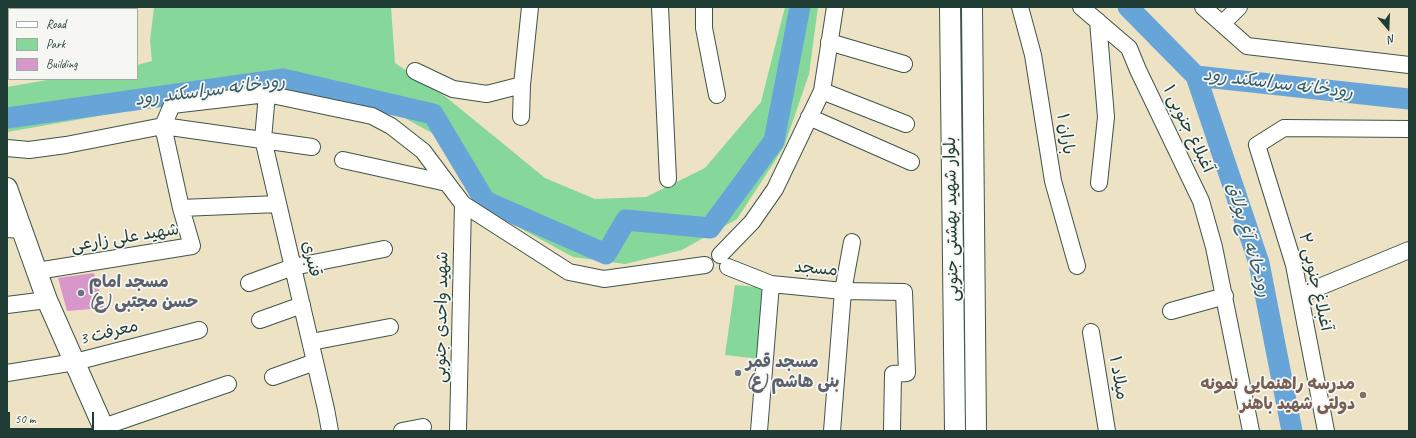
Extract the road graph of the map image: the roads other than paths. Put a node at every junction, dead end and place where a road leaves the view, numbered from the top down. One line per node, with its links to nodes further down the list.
1 (530, 7): 17 (street)
2 (660, 7): 31 (street)
3 (704, 7): 20 (street)
4 (835, 7): 13 (street)
5 (950, 7): 73 (main road, بلوار شهید بهشتی جنوبی)
6 (972, 7): 74 (main road, بلوار شهید بهشتی جنوبی)
7 (1020, 7): 43 (street, باران ۱)
8 (1081, 7): 11 (street, آغبلاغ جنوبی ۱)
9 (1203, 7): 12 (street)
10 (1239, 7): 12 (street)
11 (1098, 21): 32 (street); 50 (street, آغبلاغ جنوبی ۱)
12 (1222, 24): 15 (street)
13 (829, 42): 14 (street); 18 (street)
14 (904, 64)
15 (1409, 65)
16 (415, 71): 17 (street)
17 (522, 85): 21 (street)
18 (822, 91): 22 (street); 23 (street)
19 (267, 94): 24 (street); 26 (street, قنبری); 33 (street)
20 (717, 95)
21 (521, 116)
22 (809, 117): 30 (street); 42 (street)
23 (906, 124)
24 (163, 126): 26 (street); 28 (street); 37 (street, شهيد علی زارعی)
25 (1409, 129): 49 (street, آغبلاغ جنوبی ۲)
26 (263, 139): 27 (street); 35 (street, قنبری)
27 (312, 147)
28 (7, 148)
29 (343, 160): 33 (street)
30 (911, 162)
31 (668, 179)
32 (1099, 182)
33 (447, 183): 36 (street)
34 (7, 188): 38 (main road)
35 (278, 204): 37 (street); 44 (street, قنبری)
36 (463, 204): 42 (street); 69 (street, شهید واحدی جنوبی)
37 (181, 208): 45 (street, شهيد علی زارعی)
38 (15, 230): 45 (main road)
39 (852, 242): 48 (street)
40 (384, 249): 44 (street)
41 (1409, 250): 49 (street)
42 (724, 261): 47 (street, مسجد)
43 (1077, 266)
44 (293, 267): 46 (street); 53 (street, قنبری)
45 (37, 271): 51 (main road)
46 (249, 283)
47 (771, 284): 48 (street, مسجد); 70 (street)
48 (843, 291): 71 (street); 72 (street, مسجد)
49 (1300, 295): 77 (street, آغبلاغ جنوبی ۲)
50 (1225, 296): 54 (street); 76 (street, آغبلاغ جنوبی ۱)
51 (47, 300): 52 (street); 60 (main road)
52 (7, 305)
53 (302, 305): 55 (street); 59 (street, قنبری)
54 (1171, 311)
55 (260, 320)
56 (390, 328): 59 (street)
57 (199, 330): 60 (street, معرفت 3)
58 (1090, 332): 75 (street, میلاد ۱)
59 (311, 342): 61 (street, قنبری)
60 (75, 362): 62 (street, معرفت 3); 66 (main road)
61 (315, 362): 63 (street); 67 (street, قنبری)
62 (7, 373)
63 (273, 377)
64 (228, 384): 66 (street)
65 (423, 427): 68 (street)
66 (104, 429)
67 (330, 431)
68 (402, 431)
69 (458, 431)
70 (759, 431)
71 (832, 431)
72 (892, 431)
73 (955, 431)
74 (976, 431)
75 (1107, 431)
76 (1251, 431)
77 (1326, 431)

